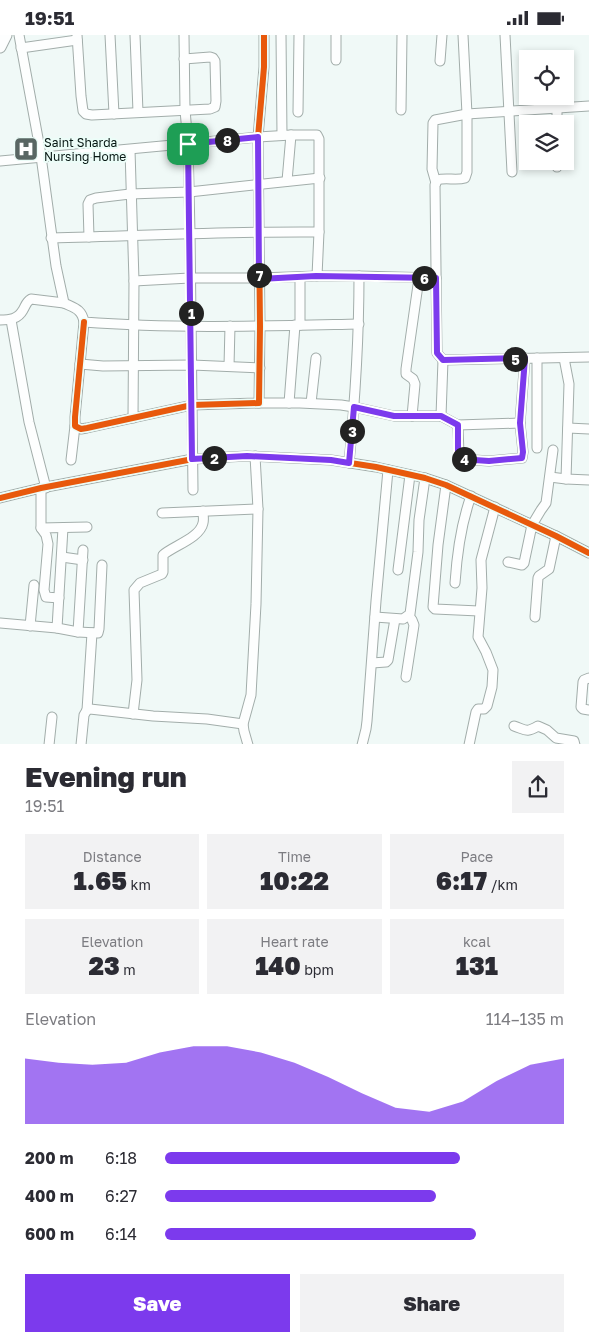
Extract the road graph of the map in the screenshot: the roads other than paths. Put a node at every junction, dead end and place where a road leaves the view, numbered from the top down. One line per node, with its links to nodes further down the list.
1 (6, 35): 15 (main road)
2 (19, 35): 16 (street)
3 (110, 35): 27 (street)
4 (135, 35): 25 (street)
5 (184, 35): 17 (street)
6 (264, 35): 31 (street)
7 (281, 35): 30 (street)
8 (299, 35): 26 (street)
9 (336, 35): 18 (street)
10 (402, 35): 24 (street)
11 (442, 35): 19 (street)
12 (463, 35): 28 (street)
13 (505, 35): 23 (street)
14 (77, 38): 16 (street); 27 (street)
15 (0, 47)
16 (21, 47): 34 (street)
17 (184, 59): 22 (street); 22 (street)
18 (336, 60)
19 (440, 61)
20 (589, 106): 21 (street)
21 (557, 108): 23 (street); 29 (street)
22 (185, 110): 25 (street); 32 (street)
23 (509, 110): 28 (street); 36 (street)
24 (401, 111)
25 (138, 112): 27 (street)
26 (298, 112)
27 (114, 114)
28 (466, 114): 39 (street); 39 (street)
29 (557, 115)
30 (287, 135): 31 (street); 37 (street); 38 (street)
31 (258, 137): 32 (street); 40 (street)
32 (188, 144): 33 (street); 41 (street)
33 (130, 150): 34 (street); 42 (street)
34 (41, 157): 35 (street); 48 (street)
35 (0, 161)
36 (512, 172)
37 (320, 178): 38 (street); 43 (street)
38 (287, 181): 40 (street)
39 (436, 183): 54 (street)
40 (258, 184): 41 (street); 45 (street)
41 (189, 191): 42 (street); 44 (street)
42 (130, 194): 46 (street); 47 (street)
43 (319, 232): 45 (street); 49 (street)
44 (190, 233): 45 (street); 46 (street); 52 (street)
45 (258, 233): 55 (street)
46 (134, 236): 47 (street); 56 (street)
47 (89, 237): 48 (street)
48 (51, 238): 57 (street)
49 (316, 276): 50 (street); 51 (street)
50 (359, 276): 53 (street); 61 (street)
51 (300, 277): 55 (street); 62 (street)
52 (190, 278): 55 (street); 56 (street); 64 (street)
53 (419, 278): 54 (street); 83 (street)
54 (436, 278): 72 (street)
55 (259, 279): 65 (street)
56 (134, 281): 63 (street)
57 (64, 303): 59 (street); 60 (street)
58 (0, 320): 59 (street)
59 (11, 320): 104 (street)
60 (84, 322): 63 (street); 73 (street)
61 (359, 324): 62 (street); 82 (street)
62 (298, 325): 65 (street); 79 (street)
63 (134, 326): 64 (street); 74 (street)
64 (192, 326): 66 (street); 75 (street)
65 (260, 326): 66 (street); 77 (street)
66 (230, 327): 76 (street)
67 (564, 357): 68 (street); 71 (street); 89 (street)
68 (589, 357)
69 (316, 358): 80 (street)
70 (525, 358): 71 (street); 72 (street); 86 (street)
71 (537, 358): 91 (street)
72 (443, 360): 84 (street)
73 (80, 364): 74 (street); 88 (street)
74 (134, 365): 75 (street); 85 (street)
75 (192, 365): 76 (street); 81 (street)
76 (229, 366): 77 (street)
77 (260, 367): 78 (street)
78 (259, 403): 79 (street); 81 (street)
79 (289, 403): 80 (street)
80 (311, 403): 82 (street)
81 (192, 405): 85 (street); 94 (street)
82 (354, 407): 83 (street); 96 (street)
83 (412, 416): 84 (street)
84 (441, 416): 87 (street)
85 (133, 418): 88 (street)
86 (520, 423): 87 (street); 87 (street)
87 (458, 425)
88 (76, 426): 95 (street)
89 (568, 428): 90 (street); 101 (street)
90 (589, 429)
91 (537, 448)
92 (553, 450): 99 (street)
93 (255, 457): 94 (street); 96 (street); 109 (street)
94 (192, 459): 104 (street); 105 (street)
95 (71, 460)
96 (349, 463): 97 (street)
97 (388, 470): 98 (street); 129 (street)
98 (410, 475): 100 (street); 123 (street)
99 (550, 477): 101 (street); 112 (street)
100 (425, 478): 103 (street); 128 (street)
101 (566, 479): 102 (street)
102 (589, 480)
103 (446, 485): 106 (street); 127 (street)
104 (44, 488): 107 (street); 114 (street)
105 (193, 490)
106 (470, 496): 108 (street); 124 (street)
107 (0, 498)
108 (495, 507): 112 (street); 127 (street)
109 (258, 509): 110 (street); 144 (street)
110 (203, 511): 111 (street); 142 (street)
111 (162, 513)
112 (532, 525): 116 (street); 121 (street)
113 (87, 527): 115 (street)
114 (41, 528): 115 (street); 126 (street)
115 (64, 528): 119 (street)
116 (556, 536): 118 (street); 130 (street)
117 (83, 550): 120 (street)
118 (589, 553)
119 (62, 557): 120 (street); 126 (street)
120 (82, 560): 135 (street)
121 (508, 562)
122 (102, 565): 136 (street)
123 (398, 570)
124 (455, 583)
125 (34, 585): 133 (street)
126 (59, 598): 134 (street)
127 (479, 611): 150 (street)
128 (408, 616): 131 (street); 138 (street)
129 (375, 617): 131 (street); 137 (street)
130 (535, 617)
131 (395, 619): 137 (street)
132 (0, 623): 133 (street)
133 (30, 626): 134 (street)
134 (57, 628): 135 (street)
135 (78, 632): 136 (street)
136 (92, 633): 140 (street)
137 (372, 663): 149 (street)
138 (406, 677)
139 (589, 678): 141 (street)
140 (87, 710): 142 (street); 147 (street)
141 (589, 710)
142 (132, 714): 144 (street)
143 (52, 717): 146 (street)
144 (243, 724): 148 (street)
145 (514, 726): 151 (street)
146 (49, 744)
147 (81, 744)
148 (248, 744)
149 (362, 744)
150 (469, 744)
151 (575, 744)

